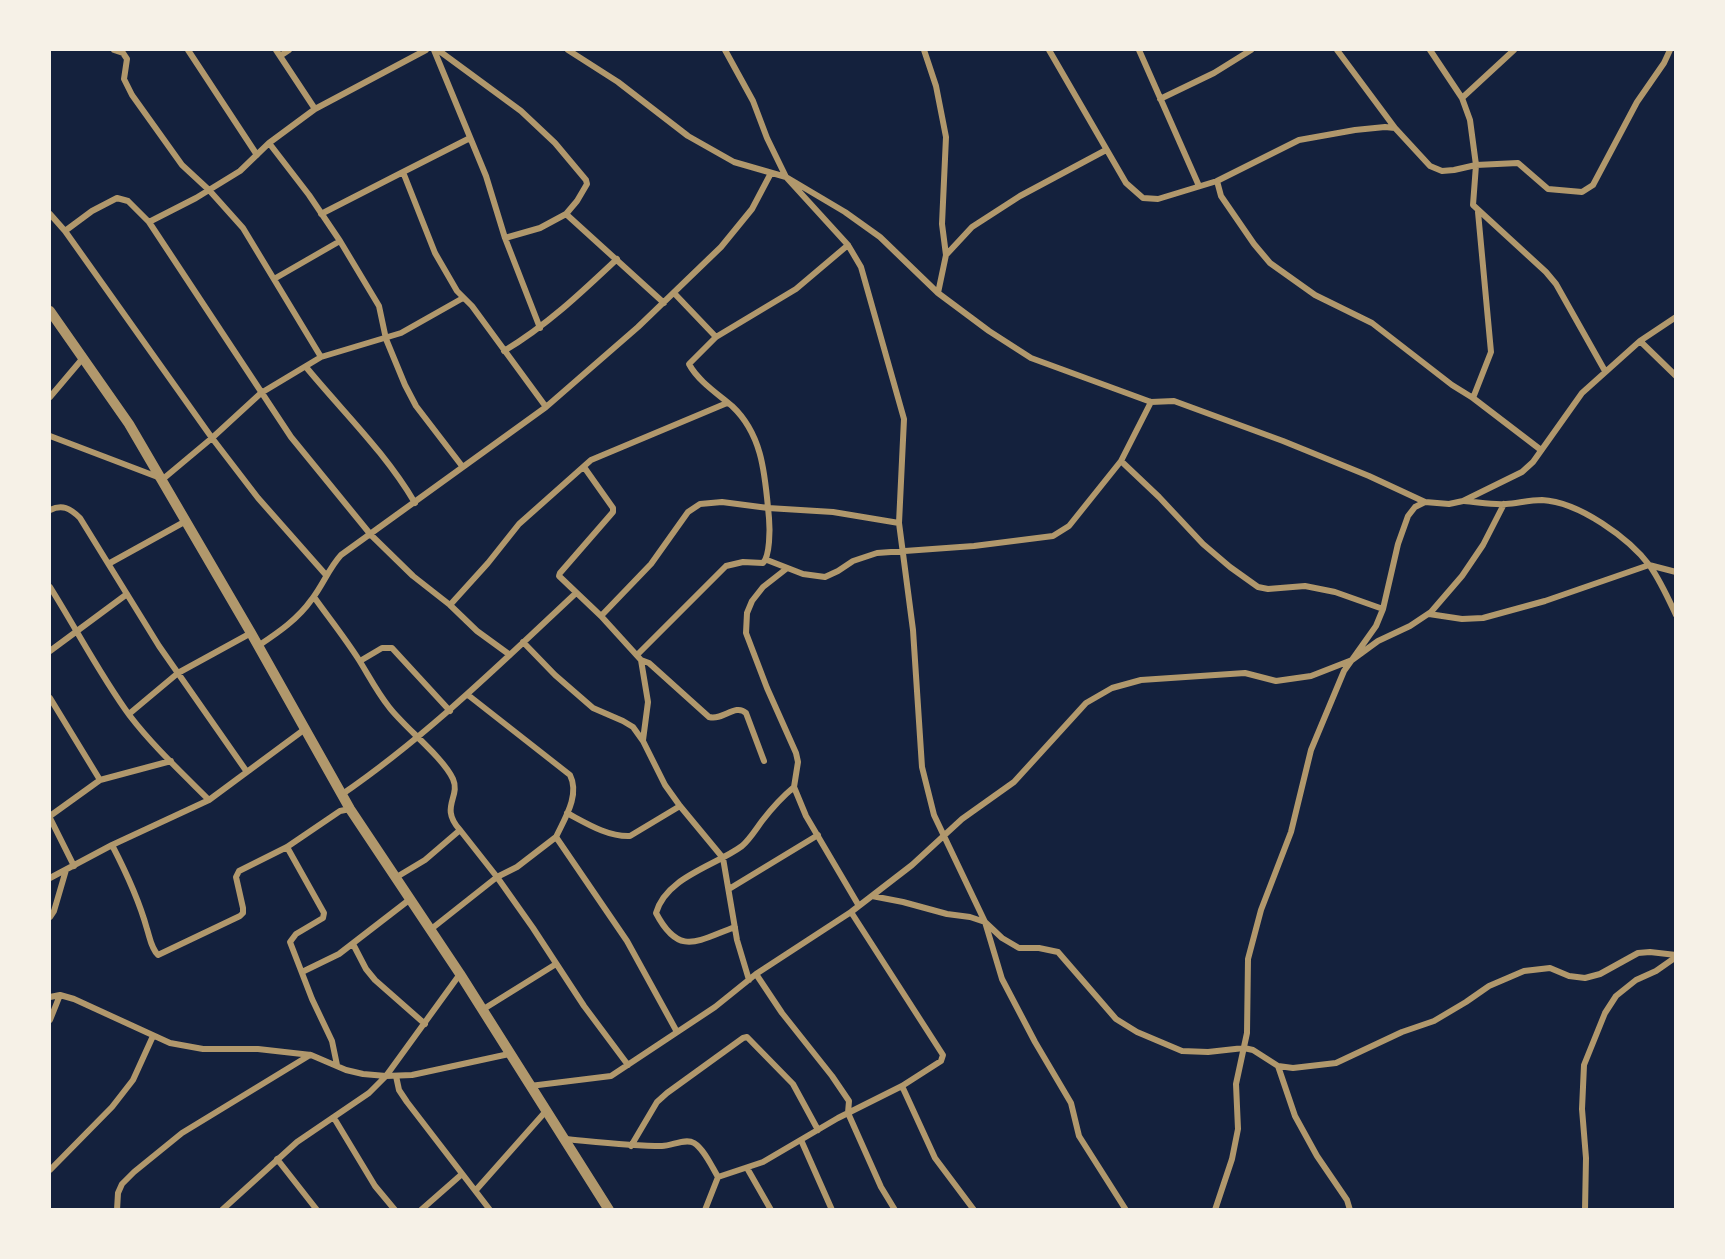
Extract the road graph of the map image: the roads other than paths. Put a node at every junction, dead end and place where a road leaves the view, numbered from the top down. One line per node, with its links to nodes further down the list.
1 (114, 50): 32 (street)
2 (188, 50): 25 (street)
3 (276, 50): 17 (street)
4 (289, 50): 17 (street)
5 (426, 50): 20 (street)
6 (436, 50): 22 (street); 36 (street)
7 (568, 50): 28 (street)
8 (725, 50): 29 (street)
9 (924, 50): 42 (street)
10 (1049, 50): 24 (street)
11 (1139, 50): 19 (street)
12 (1251, 50): 19 (street)
13 (1337, 50): 21 (street)
14 (1431, 50): 18 (street)
15 (1514, 50): 18 (street)
16 (1670, 50): 26 (street)
17 (280, 56): 20 (street)
18 (1462, 98): 26 (street)
19 (1160, 99): 31 (street)
20 (315, 109): 23 (street)
21 (1395, 128): 26 (street); 30 (street)
22 (470, 138): 27 (street); 39 (street)
23 (269, 143): 25 (street); 35 (street)
24 (1106, 150): 31 (street); 42 (street)
25 (257, 155): 32 (street)
26 (1476, 165): 33 (street)
27 (403, 172): 35 (street); 47 (street)
28 (771, 173): 29 (street); 45 (street)
29 (786, 177): 41 (street); 46 (street)
30 (1217, 181): 31 (street); 63 (street)
31 (1199, 186)
32 (208, 190): 37 (street); 44 (street)
33 (1478, 212): 59 (street); 63 (street)
34 (50, 214): 38 (street)
35 (321, 214): 40 (street)
36 (566, 214): 39 (street); 43 (street)
37 (149, 222): 38 (street); 62 (street)
38 (65, 231): 68 (street)
39 (506, 238): 51 (street)
40 (340, 241): 44 (street); 53 (street)
41 (848, 245): 52 (street); 81 (street)
42 (946, 255): 46 (street)
43 (617, 259): 48 (street); 51 (street)
44 (274, 279): 56 (street)
45 (674, 293): 48 (street); 52 (street)
46 (938, 294): 64 (street)
47 (463, 298): 53 (street); 55 (street)
48 (664, 303): 66 (street)
49 (50, 312): 57 (street)
50 (1676, 317): 54 (street)
51 (540, 328): 55 (street)
52 (716, 337): 65 (street)
53 (386, 339): 56 (street); 71 (street)
54 (1640, 342): 59 (street); 60 (street)
55 (504, 351): 66 (street)
56 (321, 357): 58 (street)
57 (83, 358): 61 (street); 73 (street)
58 (306, 367): 62 (street); 76 (street)
59 (1605, 371): 69 (street)
60 (1676, 376)
61 (51, 393)
62 (261, 393): 68 (street); 82 (street)
63 (1473, 398): 69 (street)
64 (1151, 402): 70 (street); 75 (street)
65 (727, 403): 72 (street); 78 (street)
66 (546, 407): 71 (street)
67 (50, 436): 73 (street)
68 (213, 438): 73 (street); 89 (street)
69 (1541, 450): 74 (street)
70 (1121, 461): 83 (street); 95 (street)
71 (462, 466): 76 (street)
72 (584, 467): 91 (street); 94 (street)
73 (163, 479): 80 (street)
74 (1463, 501): 75 (street); 77 (street)
75 (1425, 502): 95 (street)
76 (415, 503): 82 (street)
77 (1503, 504): 86 (street); 96 (street)
78 (768, 508): 81 (street); 84 (street); 98 (street)
79 (50, 511): 85 (street)
80 (186, 521): 85 (street); 100 (street)
81 (899, 523): 83 (street)
82 (371, 535): 89 (street); 94 (street)
83 (903, 551): 87 (street); 129 (street)
84 (766, 560): 87 (street); 105 (street)
85 (110, 563): 92 (street)
86 (1649, 565): 88 (street); 96 (street); 97 (street)
87 (786, 569): 120 (street)
88 (1676, 572)
89 (326, 575): 93 (street)
90 (50, 587): 99 (street)
91 (576, 593): 98 (street); 101 (street)
92 (128, 594): 99 (street); 108 (street)
93 (314, 597): 102 (street); 107 (street)
94 (450, 606): 104 (street)
95 (1383, 609): 106 (street)
96 (1428, 614): 106 (street)
97 (1676, 615)
98 (601, 616): 105 (street)
99 (77, 631): 103 (street); 112 (street)
100 (251, 633): 102 (street); 108 (street)
101 (523, 642): 104 (street); 115 (street)
102 (258, 646): 113 (street)
103 (50, 651)
104 (510, 655): 109 (street)
105 (639, 657): 115 (street); 117 (street)
106 (1352, 660): 129 (street); 162 (street)
107 (360, 661): 111 (street); 114 (street)
108 (178, 673): 112 (street); 118 (street)
109 (468, 695): 111 (street); 125 (street)
110 (50, 698): 119 (street)
111 (450, 711): 114 (street)
112 (129, 714): 116 (street)
113 (305, 729): 118 (street); 121 (street)
114 (418, 738): 121 (street); 127 (street)
115 (643, 741): 123 (street)
116 (171, 761): 119 (street); 122 (street)
117 (764, 761)
118 (247, 772): 122 (street)
119 (100, 780): 126 (street)
120 (794, 787): 128 (street); 133 (street)
121 (341, 795): 124 (street)
122 (209, 800): 131 (street)
123 (680, 806): 125 (street); 133 (street)
124 (350, 809): 132 (street); 138 (street)
125 (567, 813): 130 (street)
126 (50, 817): 134 (street)
127 (460, 830): 136 (street); 138 (street)
128 (818, 835): 139 (street); 142 (street)
129 (943, 835): 140 (street); 145 (street)
130 (556, 837): 136 (street); 160 (street)
131 (112, 845): 132 (street); 134 (street)
132 (287, 847): 151 (street)
133 (723, 858): 139 (street); 146 (street)
134 (74, 866): 135 (street)
135 (66, 870): 137 (street); 144 (street)
136 (498, 877): 147 (street); 150 (street)
137 (50, 878)
138 (395, 879): 141 (street)
139 (729, 888): 146 (street)
140 (872, 896): 142 (street); 145 (street)
141 (409, 900): 147 (street); 148 (street)
142 (859, 906): 143 (street)
143 (851, 912): 153 (street); 171 (street)
144 (50, 917)
145 (985, 922): 162 (street); 197 (street)
146 (735, 927): 154 (street)
147 (430, 930): 152 (street)
148 (353, 944): 151 (street); 159 (street)
149 (1676, 956): 167 (street); 200 (street)
150 (556, 964): 157 (street); 166 (street)
151 (302, 972): 165 (street)
152 (460, 974): 157 (street); 159 (street)
153 (756, 974): 154 (street); 173 (street)
154 (749, 980): 160 (street)
155 (60, 995): 156 (street); 158 (street); 161 (street)
156 (50, 997)
157 (482, 1010): 163 (street)
158 (50, 1020)
159 (425, 1024): 168 (street)
160 (677, 1032): 166 (street)
161 (153, 1036): 164 (street); 181 (street)
162 (1244, 1048): 167 (street); 198 (street)
163 (509, 1054): 169 (street); 170 (street)
164 (311, 1055): 165 (street); 185 (street)
165 (337, 1065): 168 (street)
166 (628, 1065): 170 (street)
167 (1278, 1066): 199 (street)
168 (386, 1076): 169 (street); 174 (street)
169 (396, 1076): 182 (street)
170 (529, 1086): 172 (street)
171 (902, 1086): 173 (street); 196 (street)
172 (546, 1111): 176 (street); 184 (street)
173 (848, 1113): 175 (street); 195 (street)
174 (334, 1118): 179 (street); 188 (street)
175 (818, 1130): 177 (street); 178 (street)
176 (565, 1139): 178 (street); 191 (street)
177 (801, 1140): 180 (street); 194 (street)
178 (631, 1146): 183 (street)
179 (277, 1159): 186 (street); 187 (street)
180 (747, 1168): 183 (street); 193 (street)
181 (50, 1170)
182 (462, 1174): 184 (street); 189 (street)
183 (718, 1177): 192 (street)
184 (476, 1191): 190 (street)
185 (117, 1209)
186 (222, 1209)
187 (317, 1209)
188 (394, 1209)
189 (421, 1209)
190 (490, 1209)
191 (609, 1209)
192 (705, 1209)
193 (771, 1209)
194 (832, 1209)
195 (895, 1209)
196 (974, 1209)
197 (1126, 1209)
198 (1215, 1209)
199 (1350, 1209)
200 (1585, 1209)

